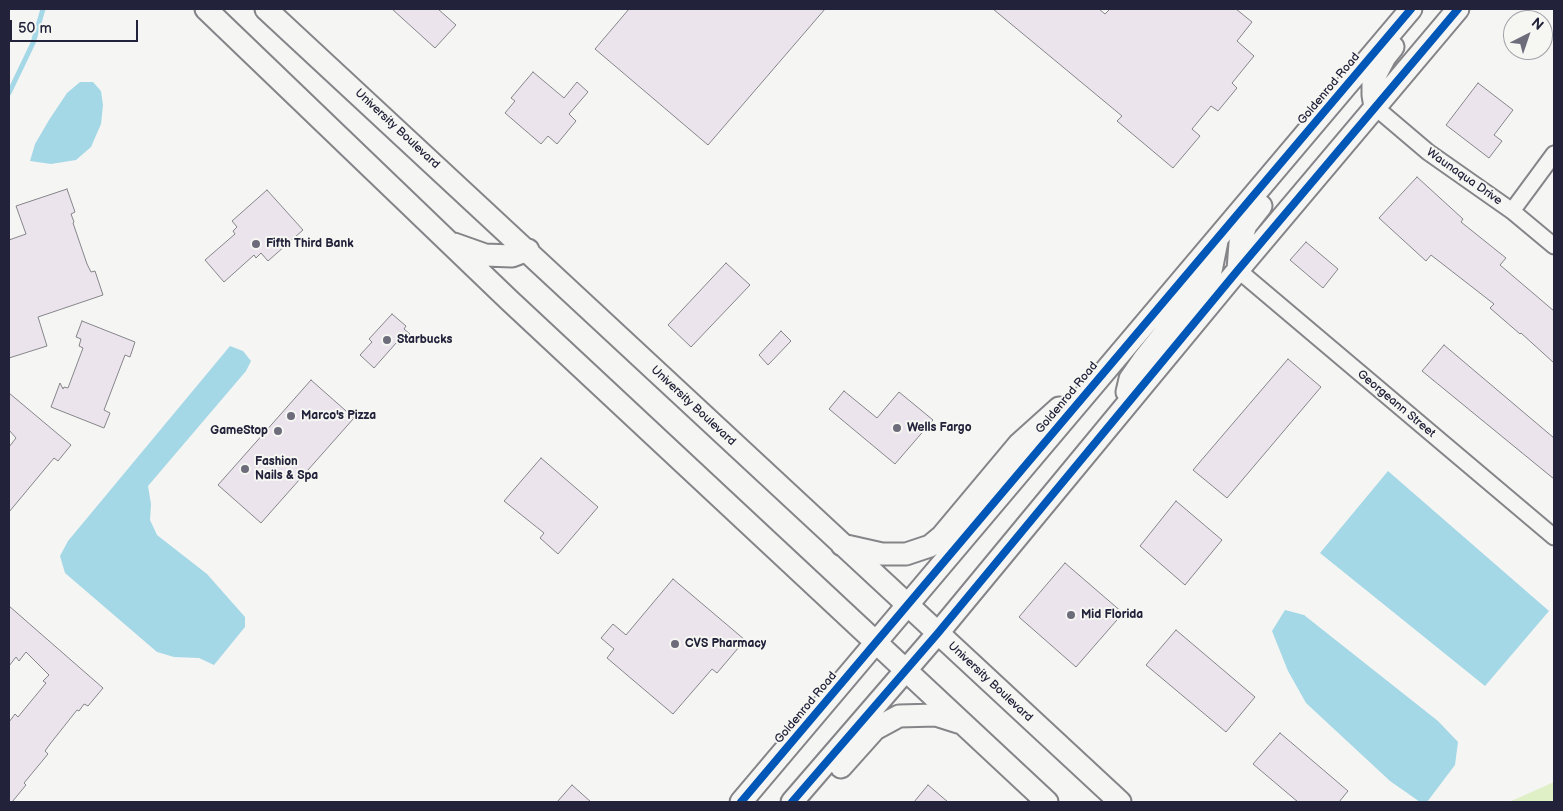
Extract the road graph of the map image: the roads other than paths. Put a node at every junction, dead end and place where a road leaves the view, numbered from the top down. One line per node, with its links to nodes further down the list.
1 (206, 9): 11 (main road)
2 (266, 9): 13 (main road, University Boulevard)
3 (1411, 9): 6 (main road, Goldenrod Road)
4 (1426, 9): 7 (main road)
5 (1458, 9): 7 (main road)
6 (1343, 88): 10 (main road, Goldenrod Road); 14 (main road)
7 (1375, 107): 9 (street, Waunaqua Drive); 14 (main road)
8 (1554, 154): 9 (street)
9 (1512, 211): 12 (street, Waunaqua Drive)
10 (1218, 238): 15 (main road, Goldenrod Road); 16 (main road)
11 (449, 243): 13 (main road); 21 (main road)
12 (1554, 246)
13 (528, 250): 18 (main road, University Boulevard)
14 (1238, 270): 16 (main road); 17 (street, Georgeann Street)
15 (1127, 345): 18 (main road); 19 (main road, Goldenrod Road)
16 (1121, 412): 20 (main road)
17 (1554, 537)
18 (842, 545): 19 (main road, University Boulevard)
19 (906, 605): 20 (main road, University Boulevard); 21 (main road, Goldenrod Road)
20 (938, 633): 22 (main road); 28 (main road, University Boulevard)
21 (876, 642): 22 (main road); 24 (main road, Goldenrod Road)
22 (906, 670): 23 (main road); 25 (main road)
23 (962, 723): 26 (main road); 27 (main road)
24 (741, 802)
25 (792, 802)
26 (808, 802)
27 (1047, 802)
28 (1120, 802)

